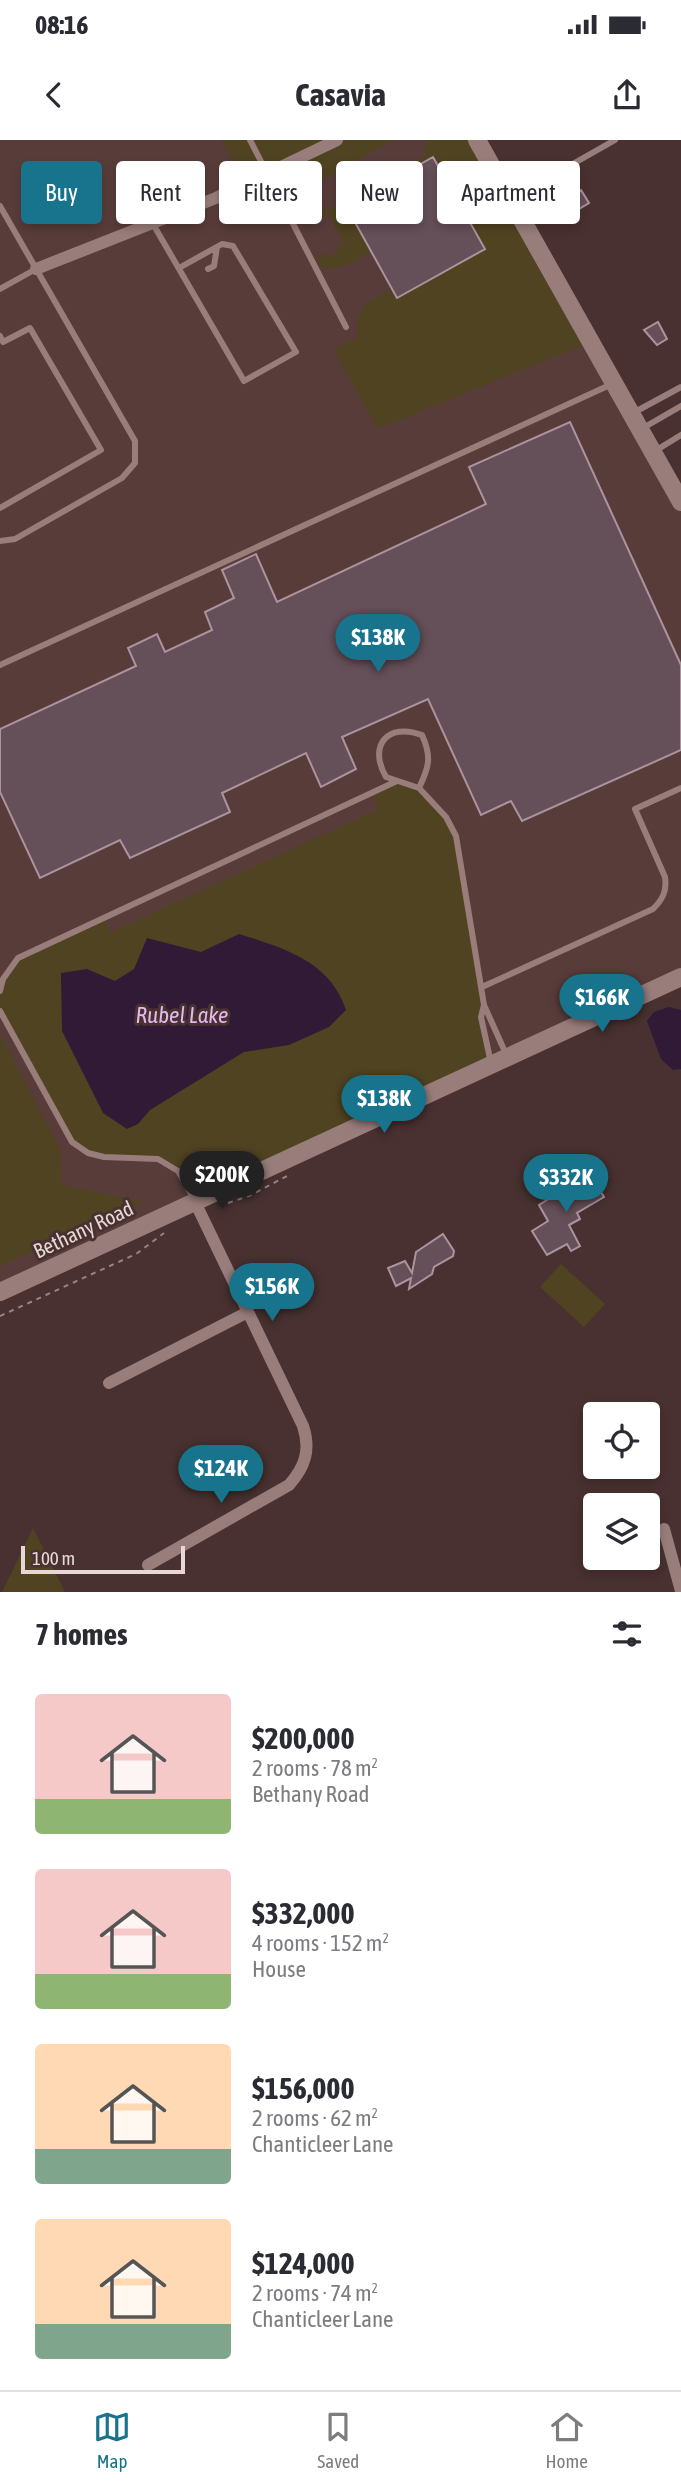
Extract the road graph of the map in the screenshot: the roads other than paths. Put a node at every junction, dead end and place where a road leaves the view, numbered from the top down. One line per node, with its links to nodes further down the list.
1 (250, 140): 5 (lane)
2 (337, 140): 6 (street)
3 (477, 140): 7 (main road)
4 (615, 140): 8 (lane)
5 (260, 161)
6 (296, 161)
7 (489, 161)
8 (578, 161)
9 (0, 206): 16 (lane)
10 (147, 224): 16 (street)
11 (153, 224): 15 (lane)
12 (292, 224): 21 (lane)
13 (525, 224): 23 (main road)
14 (217, 247): 15 (lane); 17 (lane); 19 (lane)
15 (178, 268): 19 (lane)
16 (36, 269): 20 (lane); 31 (lane)
17 (208, 269)
18 (194, 277): 19 (lane)
19 (186, 282)
20 (0, 289)
21 (346, 327)
22 (0, 336): 30 (lane)
23 (614, 383): 26 (main road); 32 (lane)
24 (681, 387): 26 (lane)
25 (681, 406): 26 (lane)
26 (636, 421): 28 (main road)
27 (681, 435): 28 (lane)
28 (653, 452): 29 (main road)
29 (681, 502)
30 (0, 508)
31 (0, 541)
32 (0, 665)
33 (397, 781): 35 (lane); 35 (lane); 38 (lane)
34 (681, 788): 37 (lane)
35 (419, 789): 37 (lane)
36 (681, 977): 41 (main road, Bethany Road)
37 (482, 987): 39 (lane)
38 (0, 991)
39 (484, 1005): 41 (lane); 41 (lane)
40 (0, 1011): 42 (lane)
41 (499, 1060): 42 (main road, Bethany Road)
42 (195, 1202): 43 (main road, Bethany Road); 44 (street)
43 (0, 1292)
44 (248, 1312): 45 (street); 47 (street)
45 (108, 1383)
46 (664, 1529): 48 (street)
47 (148, 1566)
48 (681, 1591)

